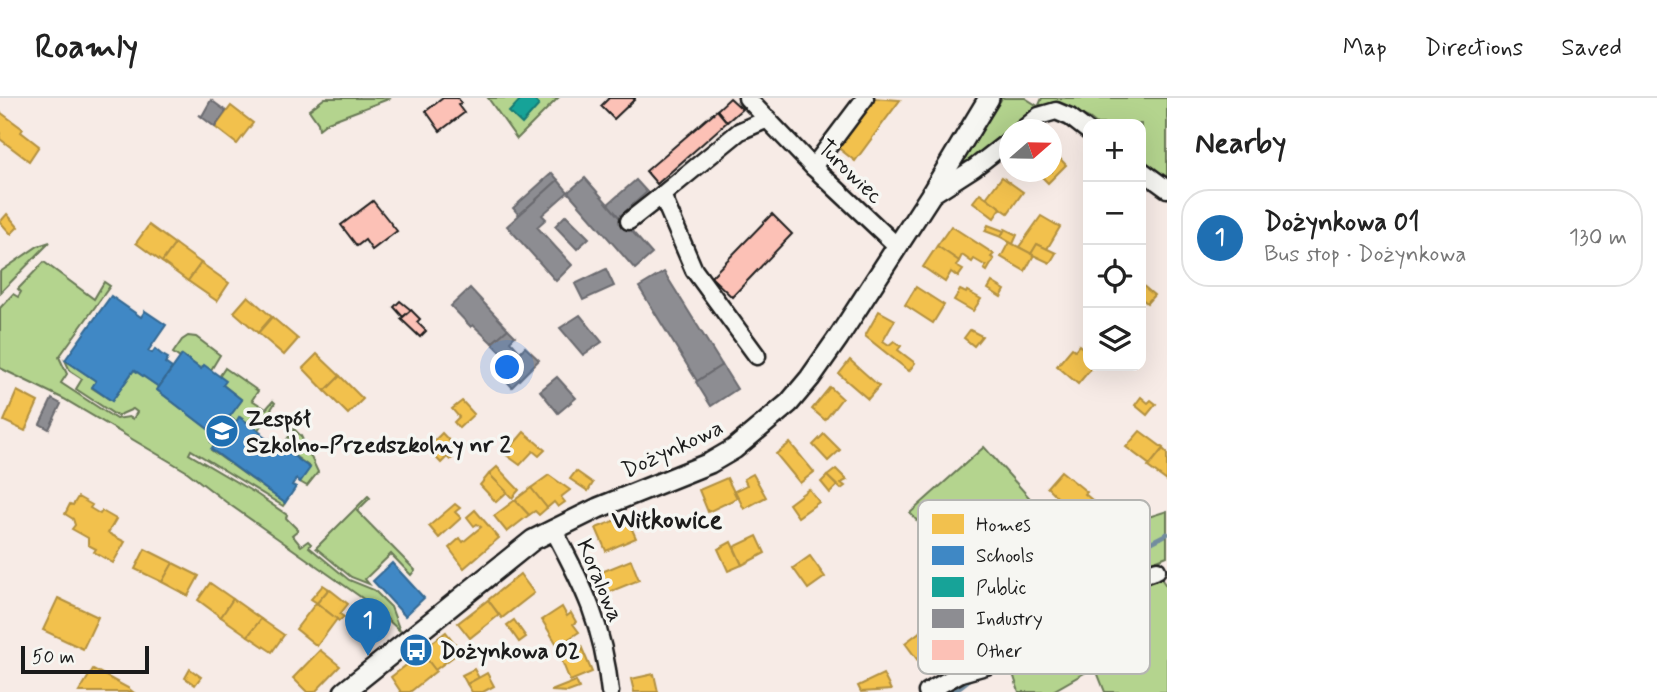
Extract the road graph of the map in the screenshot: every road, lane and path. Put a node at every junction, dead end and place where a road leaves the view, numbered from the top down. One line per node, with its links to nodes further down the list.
1 (747, 98): 4 (street, Turowiec)
2 (865, 98): 8 (street)
3 (989, 98): 12 (street, Dożynkowa)
4 (768, 119): 8 (street, Turowiec); 11 (street)
5 (1036, 119): 6 (street)
6 (1083, 127)
7 (999, 149): 12 (street)
8 (813, 167): 14 (street, Turowiec)
9 (1146, 174): 10 (street)
10 (1167, 190)
11 (662, 195): 13 (street); 15 (street)
12 (930, 196): 14 (street, Dożynkowa)
13 (629, 220)
14 (897, 246): 16 (street, Dożynkowa)
15 (757, 356)
16 (553, 529): 20 (street, Dożynkowa); 21 (street, Koralowa)
17 (1157, 570): 18 (street)
18 (1150, 572)
19 (959, 674): 22 (street)
20 (344, 692)
21 (610, 692)
22 (926, 692)

